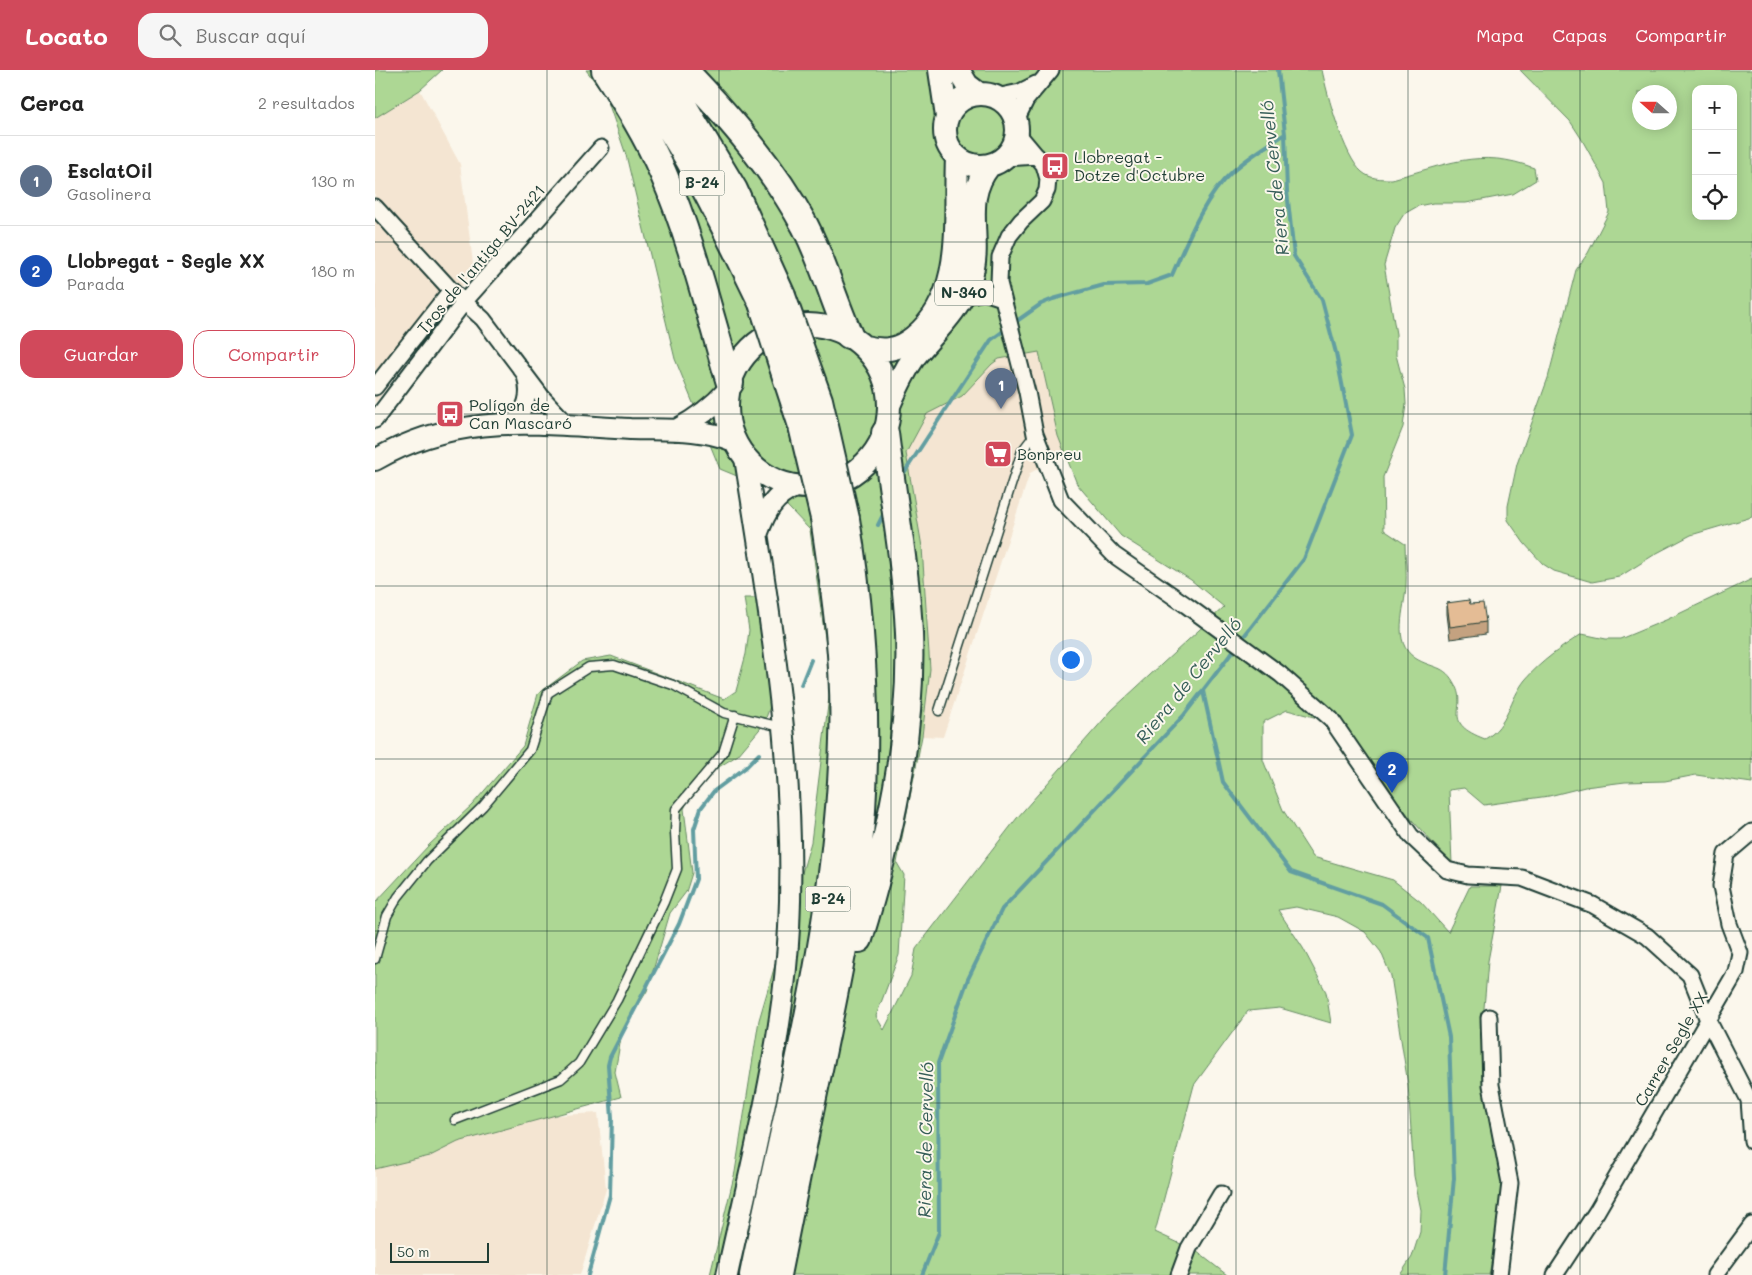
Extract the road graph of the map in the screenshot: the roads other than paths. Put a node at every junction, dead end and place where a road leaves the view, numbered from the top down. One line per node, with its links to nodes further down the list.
1 (605, 70): 26 (highway)
2 (629, 70): 20 (highway, B-24)
3 (656, 70): 20 (highway, B-24)
4 (684, 70): 23 (highway)
5 (941, 70): 10 (main road, N-340)
6 (958, 70): 9 (main road)
7 (1051, 70): 8 (street)
8 (1040, 83): 9 (street); 11 (street)
9 (988, 95): 10 (main road); 11 (main road)
10 (947, 117): 14 (main road, N-340)
11 (1017, 127): 13 (street); 15 (main road, N-340)
12 (601, 148): 21 (street, Tros de l'antiga BV-2421)
13 (1037, 156): 15 (street); 22 (street)
14 (957, 158): 15 (main road); 23 (main road, N-340)
15 (997, 162): 19 (main road, N-340)
16 (375, 207): 17 (street)
17 (381, 225): 18 (street)
18 (451, 290): 21 (street); 25 (street)
19 (962, 297): 22 (street); 27 (main road, N-340)
20 (772, 300): 37 (highway, B-24, bridge)
21 (465, 301): 24 (street); 28 (street, Tros de l'antiga BV-2421)
22 (1004, 304): 33 (street)
23 (857, 341): 26 (main road, N-340); 27 (main road, N-340)
24 (523, 370): 29 (street); 30 (street)
25 (375, 387)
26 (729, 387): 31 (street); 34 (main road, N-340)
27 (890, 403): 32 (main road, N-340)
28 (375, 420)
29 (513, 423): 30 (street); 35 (street)
30 (568, 425): 31 (street)
31 (677, 430): 34 (street)
32 (885, 433): 36 (main road, N-340); 46 (highway)
33 (1035, 434): 39 (lane); 45 (street)
34 (740, 450): 36 (main road, N-340); 38 (street, N-340)
35 (375, 460)
36 (795, 487): 38 (street, N-340)
37 (835, 518): 46 (highway, B-24); 52 (highway, B-24)
38 (758, 532): 41 (street, N-340)
39 (939, 711)
40 (735, 716): 41 (lane); 43 (lane); 47 (lane)
41 (782, 728): 51 (street, N-340)
42 (1752, 832): 45 (street, Carrer Segle XX)
43 (375, 959)
44 (1489, 1017): 55 (street)
45 (1708, 1020): 48 (street); 56 (street, Carrer Segle XX)
46 (820, 1064): 53 (highway, B-24)
47 (455, 1120)
48 (1752, 1141)
49 (1221, 1194): 54 (street)
50 (1752, 1225): 57 (street)
51 (727, 1275)
52 (753, 1275)
53 (777, 1275)
54 (1179, 1275)
55 (1499, 1275)
56 (1555, 1275)
57 (1715, 1275)

